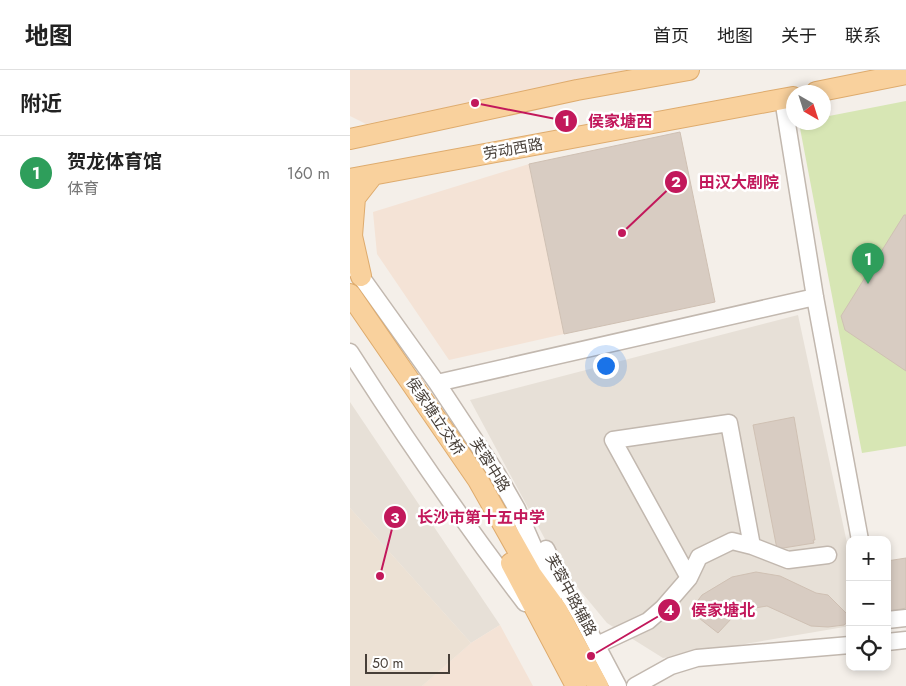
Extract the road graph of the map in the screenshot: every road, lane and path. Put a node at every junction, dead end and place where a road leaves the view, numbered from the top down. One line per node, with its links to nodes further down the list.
1 (690, 70): 7 (main road)
2 (906, 74): 3 (main road)
3 (831, 89)
4 (786, 98): 9 (main road, 劳动西路)
5 (350, 128): 7 (main road)
6 (792, 130): 13 (street)
7 (373, 133): 8 (main road)
8 (350, 139)
9 (373, 176): 10 (main road, 劳动西路); 11 (main road)
10 (350, 179)
11 (356, 269): 16 (street, 芙蓉中路)
12 (350, 294): 19 (main road, 侯家塘立交桥)
13 (815, 297): 16 (street); 18 (street)
14 (350, 317): 19 (main road, 侯家塘立交桥)
15 (350, 352): 26 (street)
16 (437, 383): 17 (street, 芙蓉中路)
17 (517, 509): 23 (street, 芙蓉中路); 29 (street, 芙蓉中路辅路)
18 (859, 536)
19 (509, 546): 23 (main road); 26 (main road)
20 (752, 546): 21 (street); 22 (street); 22 (street)
21 (828, 555)
22 (689, 578): 29 (street)
23 (557, 610): 32 (main road, 芙蓉中路)
24 (906, 618): 25 (street)
25 (891, 620)
26 (548, 633): 31 (main road)
27 (906, 640): 28 (street)
28 (891, 642)
29 (597, 645): 33 (street, 芙蓉中路辅路)
30 (846, 645): 34 (street)
31 (576, 686)
32 (598, 686)
33 (618, 686)
34 (635, 686)

